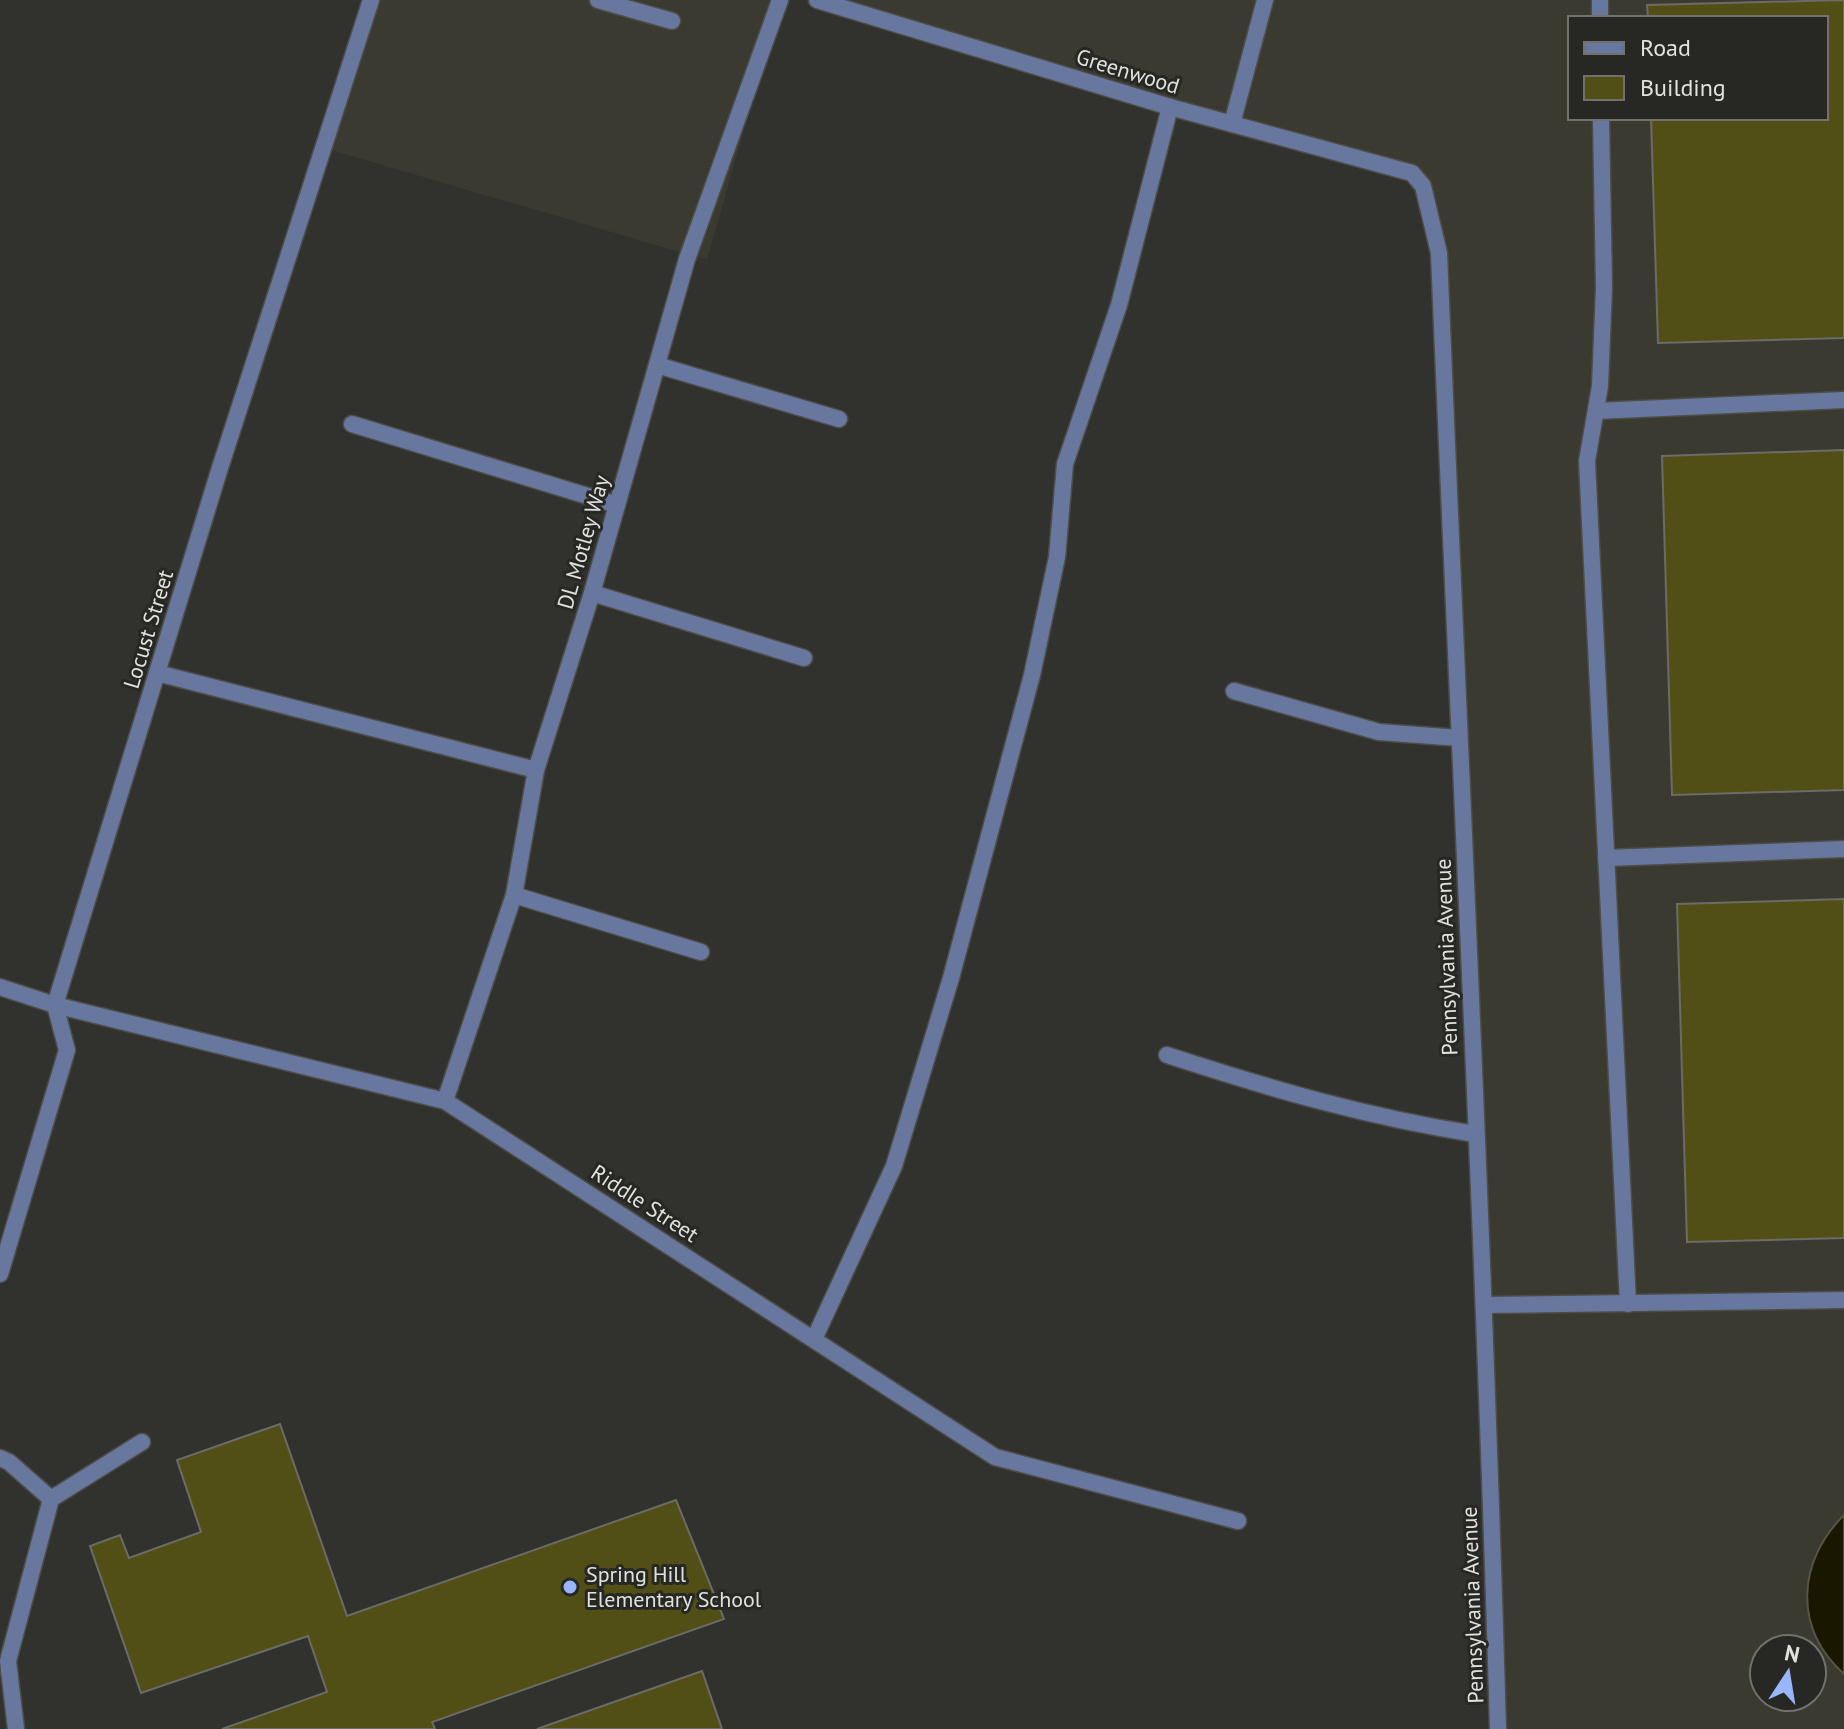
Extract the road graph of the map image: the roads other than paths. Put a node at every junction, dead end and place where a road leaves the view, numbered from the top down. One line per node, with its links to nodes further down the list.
1 (371, 0): 19 (street, Locust Street)
2 (598, 0): 6 (street)
3 (780, 0): 11 (street, DL Motley Way)
4 (817, 0): 7 (street, Greenwood)
5 (1265, 0): 9 (street)
6 (672, 21)
7 (1170, 107): 9 (street, Greenwood); 36 (street)
8 (1601, 120): 13 (street)
9 (1232, 124): 10 (street, Greenwood)
10 (1423, 186): 21 (street, Pennsylvania Avenue)
11 (657, 365): 14 (street); 16 (street, DL Motley Way)
12 (1844, 400): 13 (street)
13 (1596, 411): 24 (street)
14 (839, 419)
15 (352, 424): 16 (street)
16 (617, 505): 17 (street, DL Motley Way)
17 (592, 593): 18 (street); 22 (street, DL Motley Way)
18 (804, 658)
19 (157, 673): 22 (street); 28 (street, Locust Street)
20 (1234, 691): 21 (street)
21 (1459, 738): 31 (street, Pennsylvania Avenue)
22 (536, 770): 25 (street, DL Motley Way)
23 (1844, 849): 24 (street)
24 (1606, 858): 34 (street)
25 (514, 895): 26 (street); 30 (street, DL Motley Way)
26 (701, 952)
27 (0, 987): 28 (street, Riddle Street)
28 (55, 1005): 30 (street, Riddle Street); 32 (street)
29 (1167, 1055): 31 (street)
30 (445, 1101): 36 (street, Riddle Street)
31 (1475, 1134): 35 (street, Pennsylvania Avenue)
32 (0, 1274)
33 (1844, 1300): 34 (street)
34 (1628, 1304): 35 (street)
35 (1486, 1305): 42 (street, Pennsylvania Avenue)
36 (815, 1337): 40 (street, Riddle Street)
37 (142, 1442): 39 (street)
38 (0, 1458): 39 (street)
39 (51, 1499): 41 (street)
40 (1238, 1521)
41 (16, 1729)
42 (1498, 1729)

